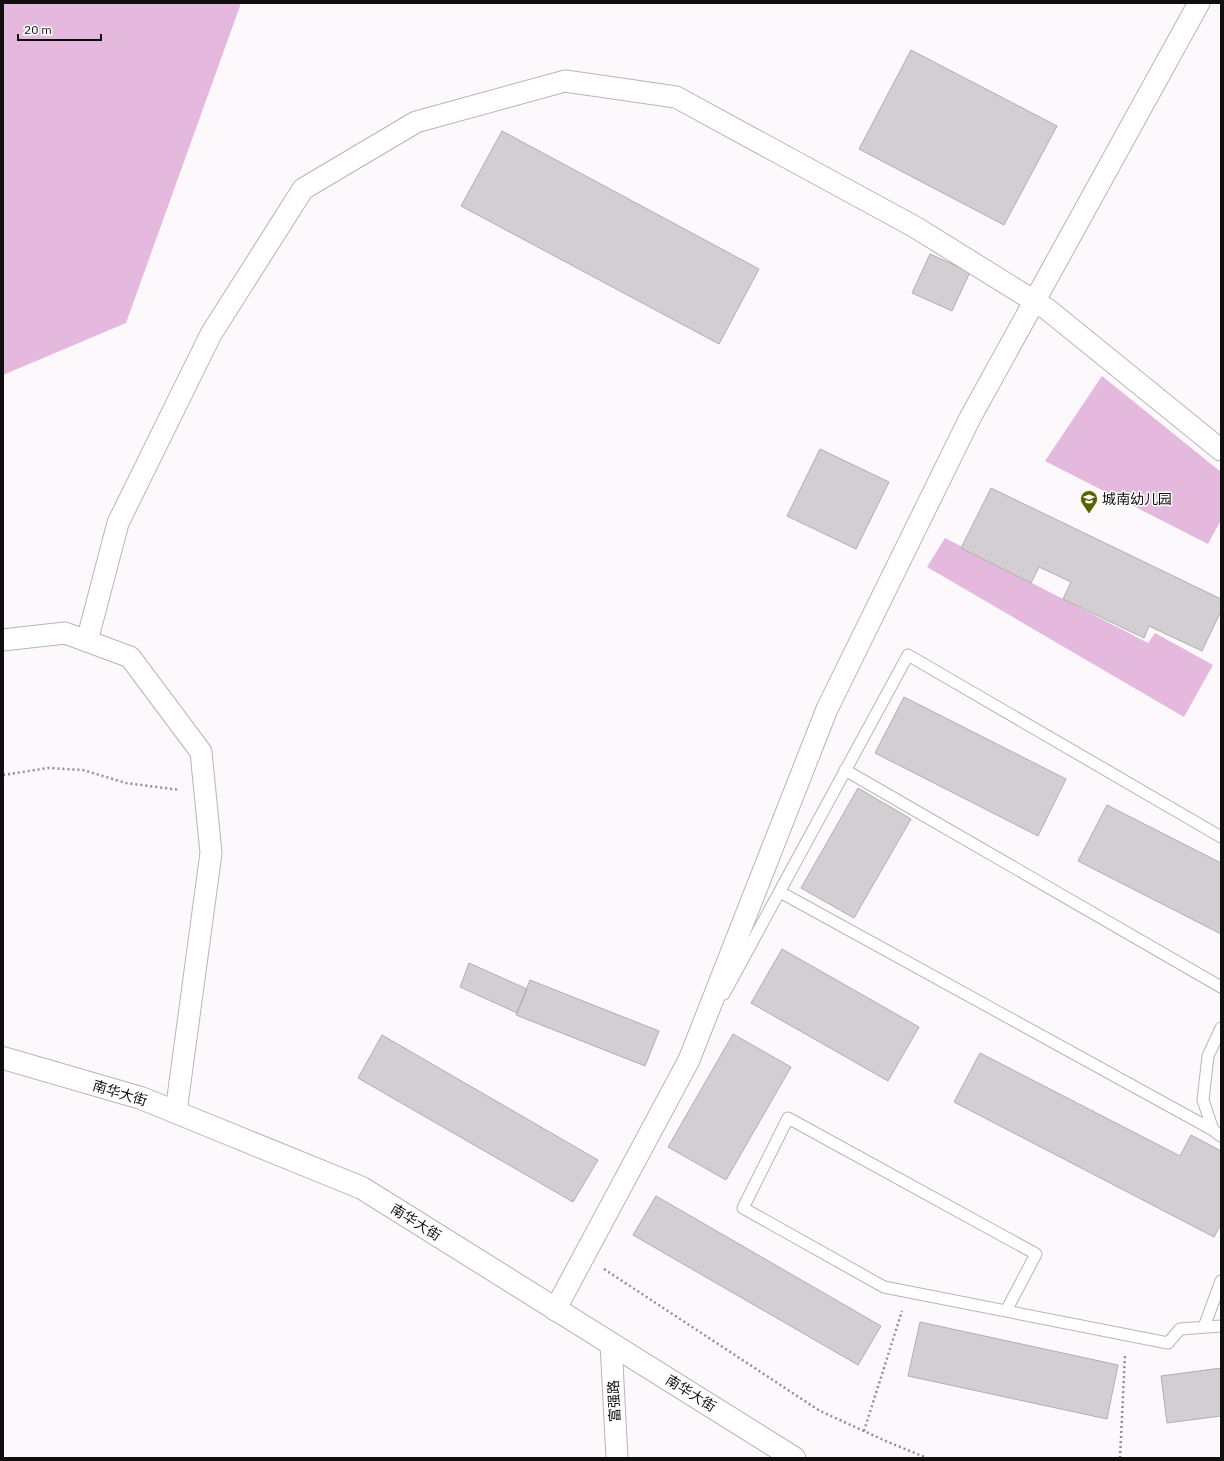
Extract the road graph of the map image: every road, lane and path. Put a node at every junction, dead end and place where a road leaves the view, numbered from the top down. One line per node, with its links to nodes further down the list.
1 (1199, 3): 2 (street)
2 (1034, 302): 3 (street); 5 (street); 14 (street)
3 (1221, 450)
4 (3, 640): 5 (street)
5 (87, 641): 8 (street)
6 (845, 770): 9 (lane); 10 (lane); 11 (lane)
7 (3, 775): 8 (path)
8 (205, 790): 15 (street)
9 (1221, 837)
10 (780, 892): 14 (lane); 16 (lane)
11 (1221, 987)
12 (1221, 1028): 16 (lane)
13 (3, 1058): 15 (main road, 南华大街)
14 (689, 1060): 17 (street)
15 (176, 1112): 20 (main road, 南华大街)
16 (1217, 1133)
17 (583, 1256): 20 (street); 26 (path)
18 (1221, 1282): 23 (lane)
19 (908, 1291): 21 (lane); 21 (lane); 26 (path)
20 (554, 1310): 25 (main road, 南华大街)
21 (1006, 1311): 24 (lane)
22 (1221, 1326): 23 (lane)
23 (1204, 1327): 24 (lane)
24 (1126, 1335): 30 (path)
25 (612, 1344): 27 (street, 富强路); 28 (main road, 南华大街)
26 (864, 1431): 29 (path)
27 (617, 1458)
28 (794, 1458)
29 (927, 1458)
30 (1120, 1458)

